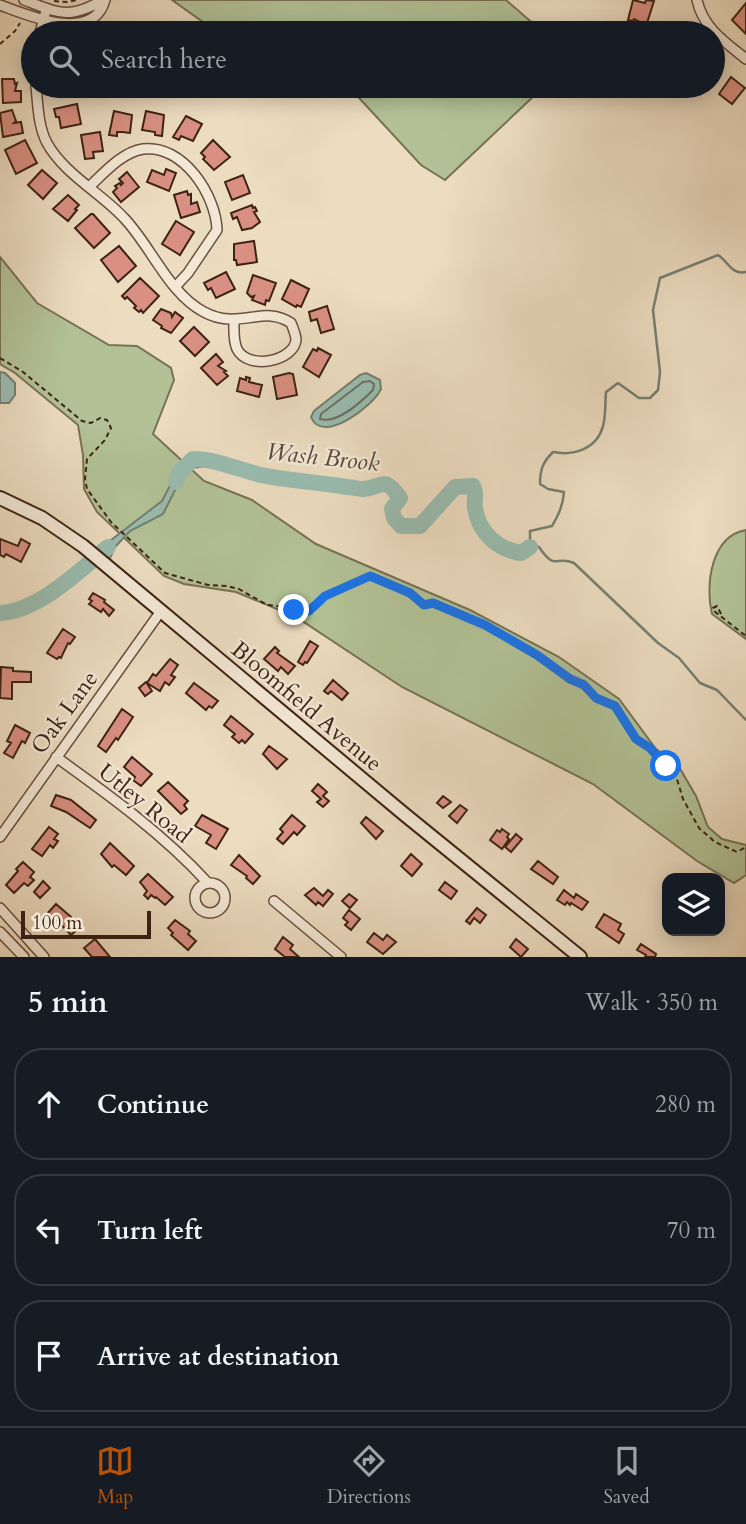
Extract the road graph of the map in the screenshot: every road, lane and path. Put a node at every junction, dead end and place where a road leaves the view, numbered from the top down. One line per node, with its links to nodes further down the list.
1 (24, 0): 6 (street)
2 (77, 0): 6 (path)
3 (104, 0): 6 (street); 9 (street)
4 (697, 0): 10 (street)
5 (0, 5): 7 (street)
6 (52, 7): 8 (street)
7 (24, 13): 8 (street); 12 (path)
8 (49, 21)
9 (83, 21)
10 (706, 21)
11 (725, 43): 13 (street)
12 (0, 44)
13 (746, 59)
14 (37, 98): 15 (street)
15 (89, 187): 16 (street); 16 (street)
16 (175, 287): 17 (street)
17 (234, 321): 17 (street)
18 (0, 358): 25 (path)
19 (0, 498): 20 (main road, Bloomfield Avenue)
20 (161, 611): 23 (street, Oak Lane); 33 (main road, Bloomfield Avenue)
21 (721, 614): 22 (path)
22 (746, 636)
23 (56, 757): 24 (street, Oak Lane); 26 (street, Utley Road)
24 (0, 837)
25 (746, 847)
26 (207, 882)
27 (274, 901): 32 (street)
28 (0, 908): 31 (street)
29 (0, 932): 30 (street)
30 (24, 957)
31 (44, 957)
32 (341, 957)
33 (580, 957)

